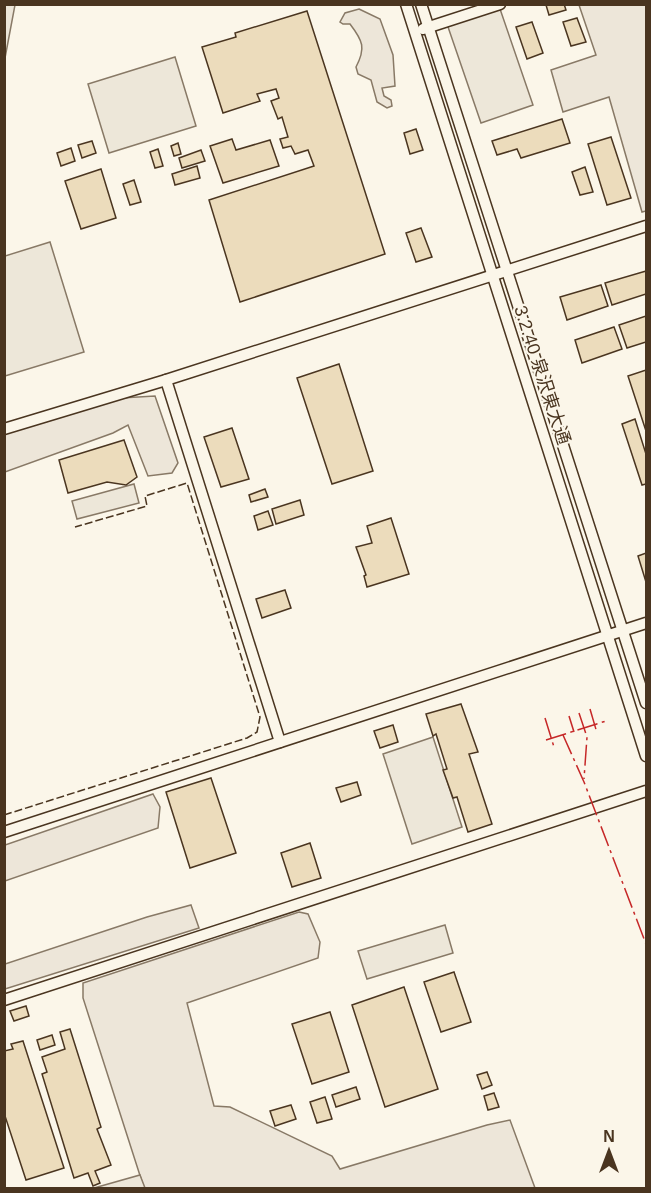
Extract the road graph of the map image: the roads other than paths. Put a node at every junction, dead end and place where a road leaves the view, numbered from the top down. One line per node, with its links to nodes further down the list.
1 (406, 4): 5 (street, 3.2.40 泉沢東大通)
2 (421, 4): 4 (street, 3.2.40 泉沢東大通)
3 (500, 4): 4 (street)
4 (428, 28): 5 (street); 7 (street, 3.2.40 泉沢東大通)
5 (414, 33): 8 (street, 3.2.40 泉沢東大通)
6 (646, 226): 7 (street)
7 (507, 272): 8 (street); 12 (street, 3.2.40 泉沢東大通)
8 (493, 276): 9 (street); 13 (street, 3.2.40 泉沢東大通)
9 (166, 380): 10 (street); 15 (street)
10 (4, 429)
11 (646, 623): 12 (street)
12 (623, 630): 13 (street); 14 (street, 3.2.40 泉沢東大通)
13 (607, 635): 15 (street); 16 (street, 3.2.40 泉沢東大通)
14 (646, 703)
15 (280, 742): 18 (street)
16 (646, 756)
17 (646, 792): 19 (street)
18 (4, 832)
19 (4, 1000)

